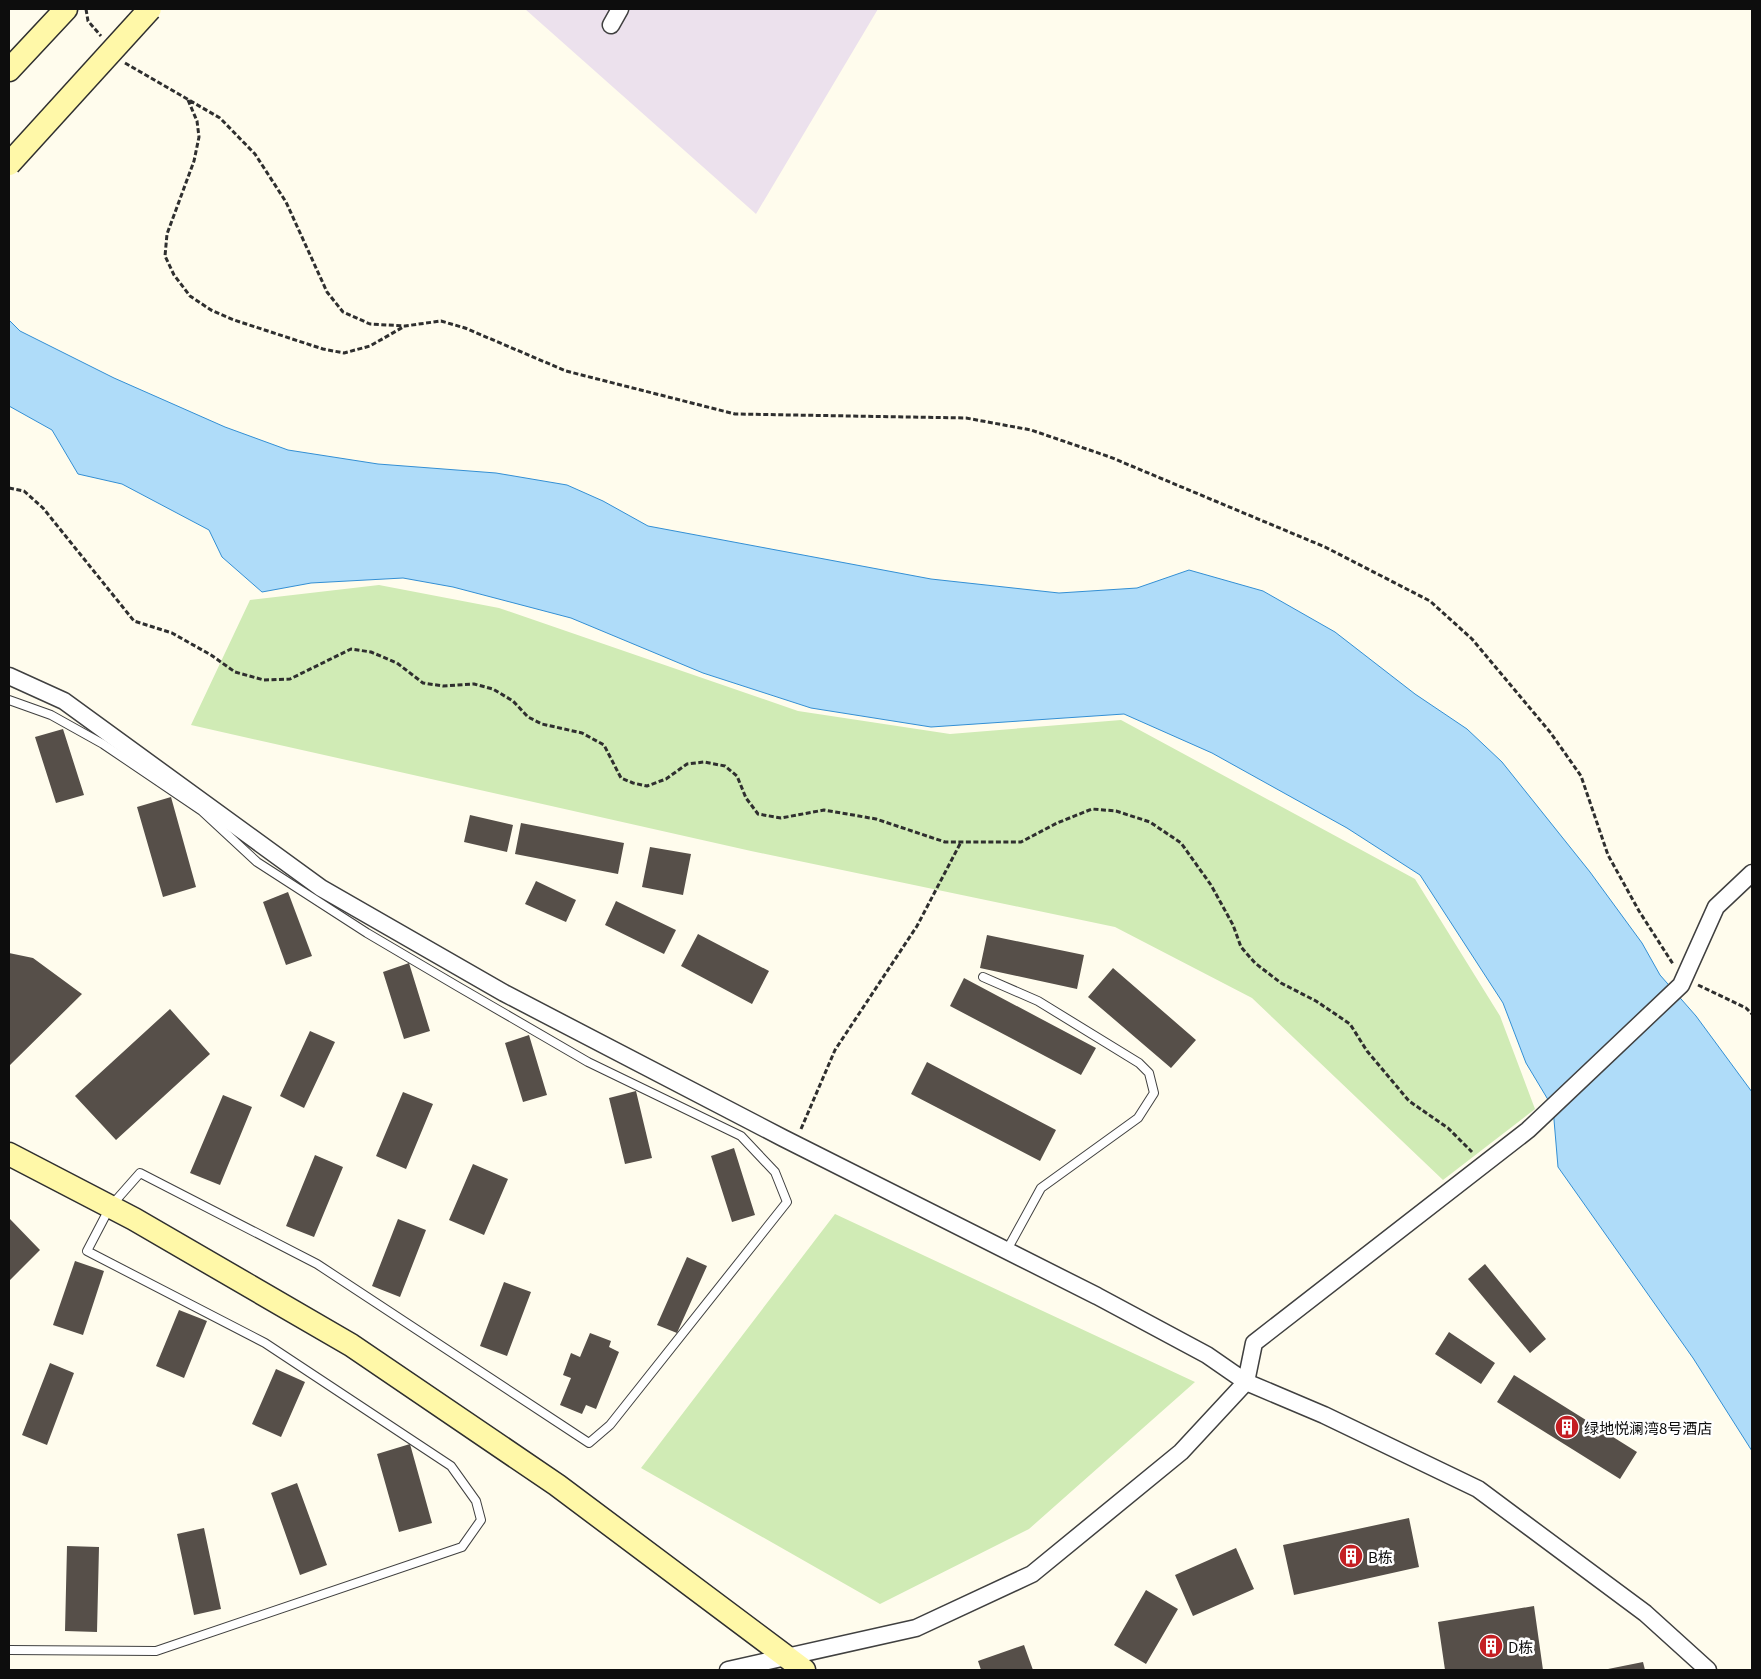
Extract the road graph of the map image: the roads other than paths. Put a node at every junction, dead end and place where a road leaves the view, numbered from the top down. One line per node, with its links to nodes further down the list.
1 (66, 9): 5 (street)
2 (150, 9): 6 (street, bridge)
3 (620, 9): 4 (street)
4 (611, 25)
5 (9, 70)
6 (9, 164)
7 (9, 676): 13 (street)
8 (9, 700): 12 (lane)
9 (1752, 873): 14 (street)
10 (983, 977): 13 (lane)
11 (9, 1154): 12 (street)
12 (110, 1207): 15 (lane); 16 (street)
13 (1007, 1250): 14 (street)
14 (1246, 1382): 16 (street); 18 (street)
15 (9, 1650)
16 (796, 1664): 17 (street)
17 (728, 1670)
18 (1708, 1670)

